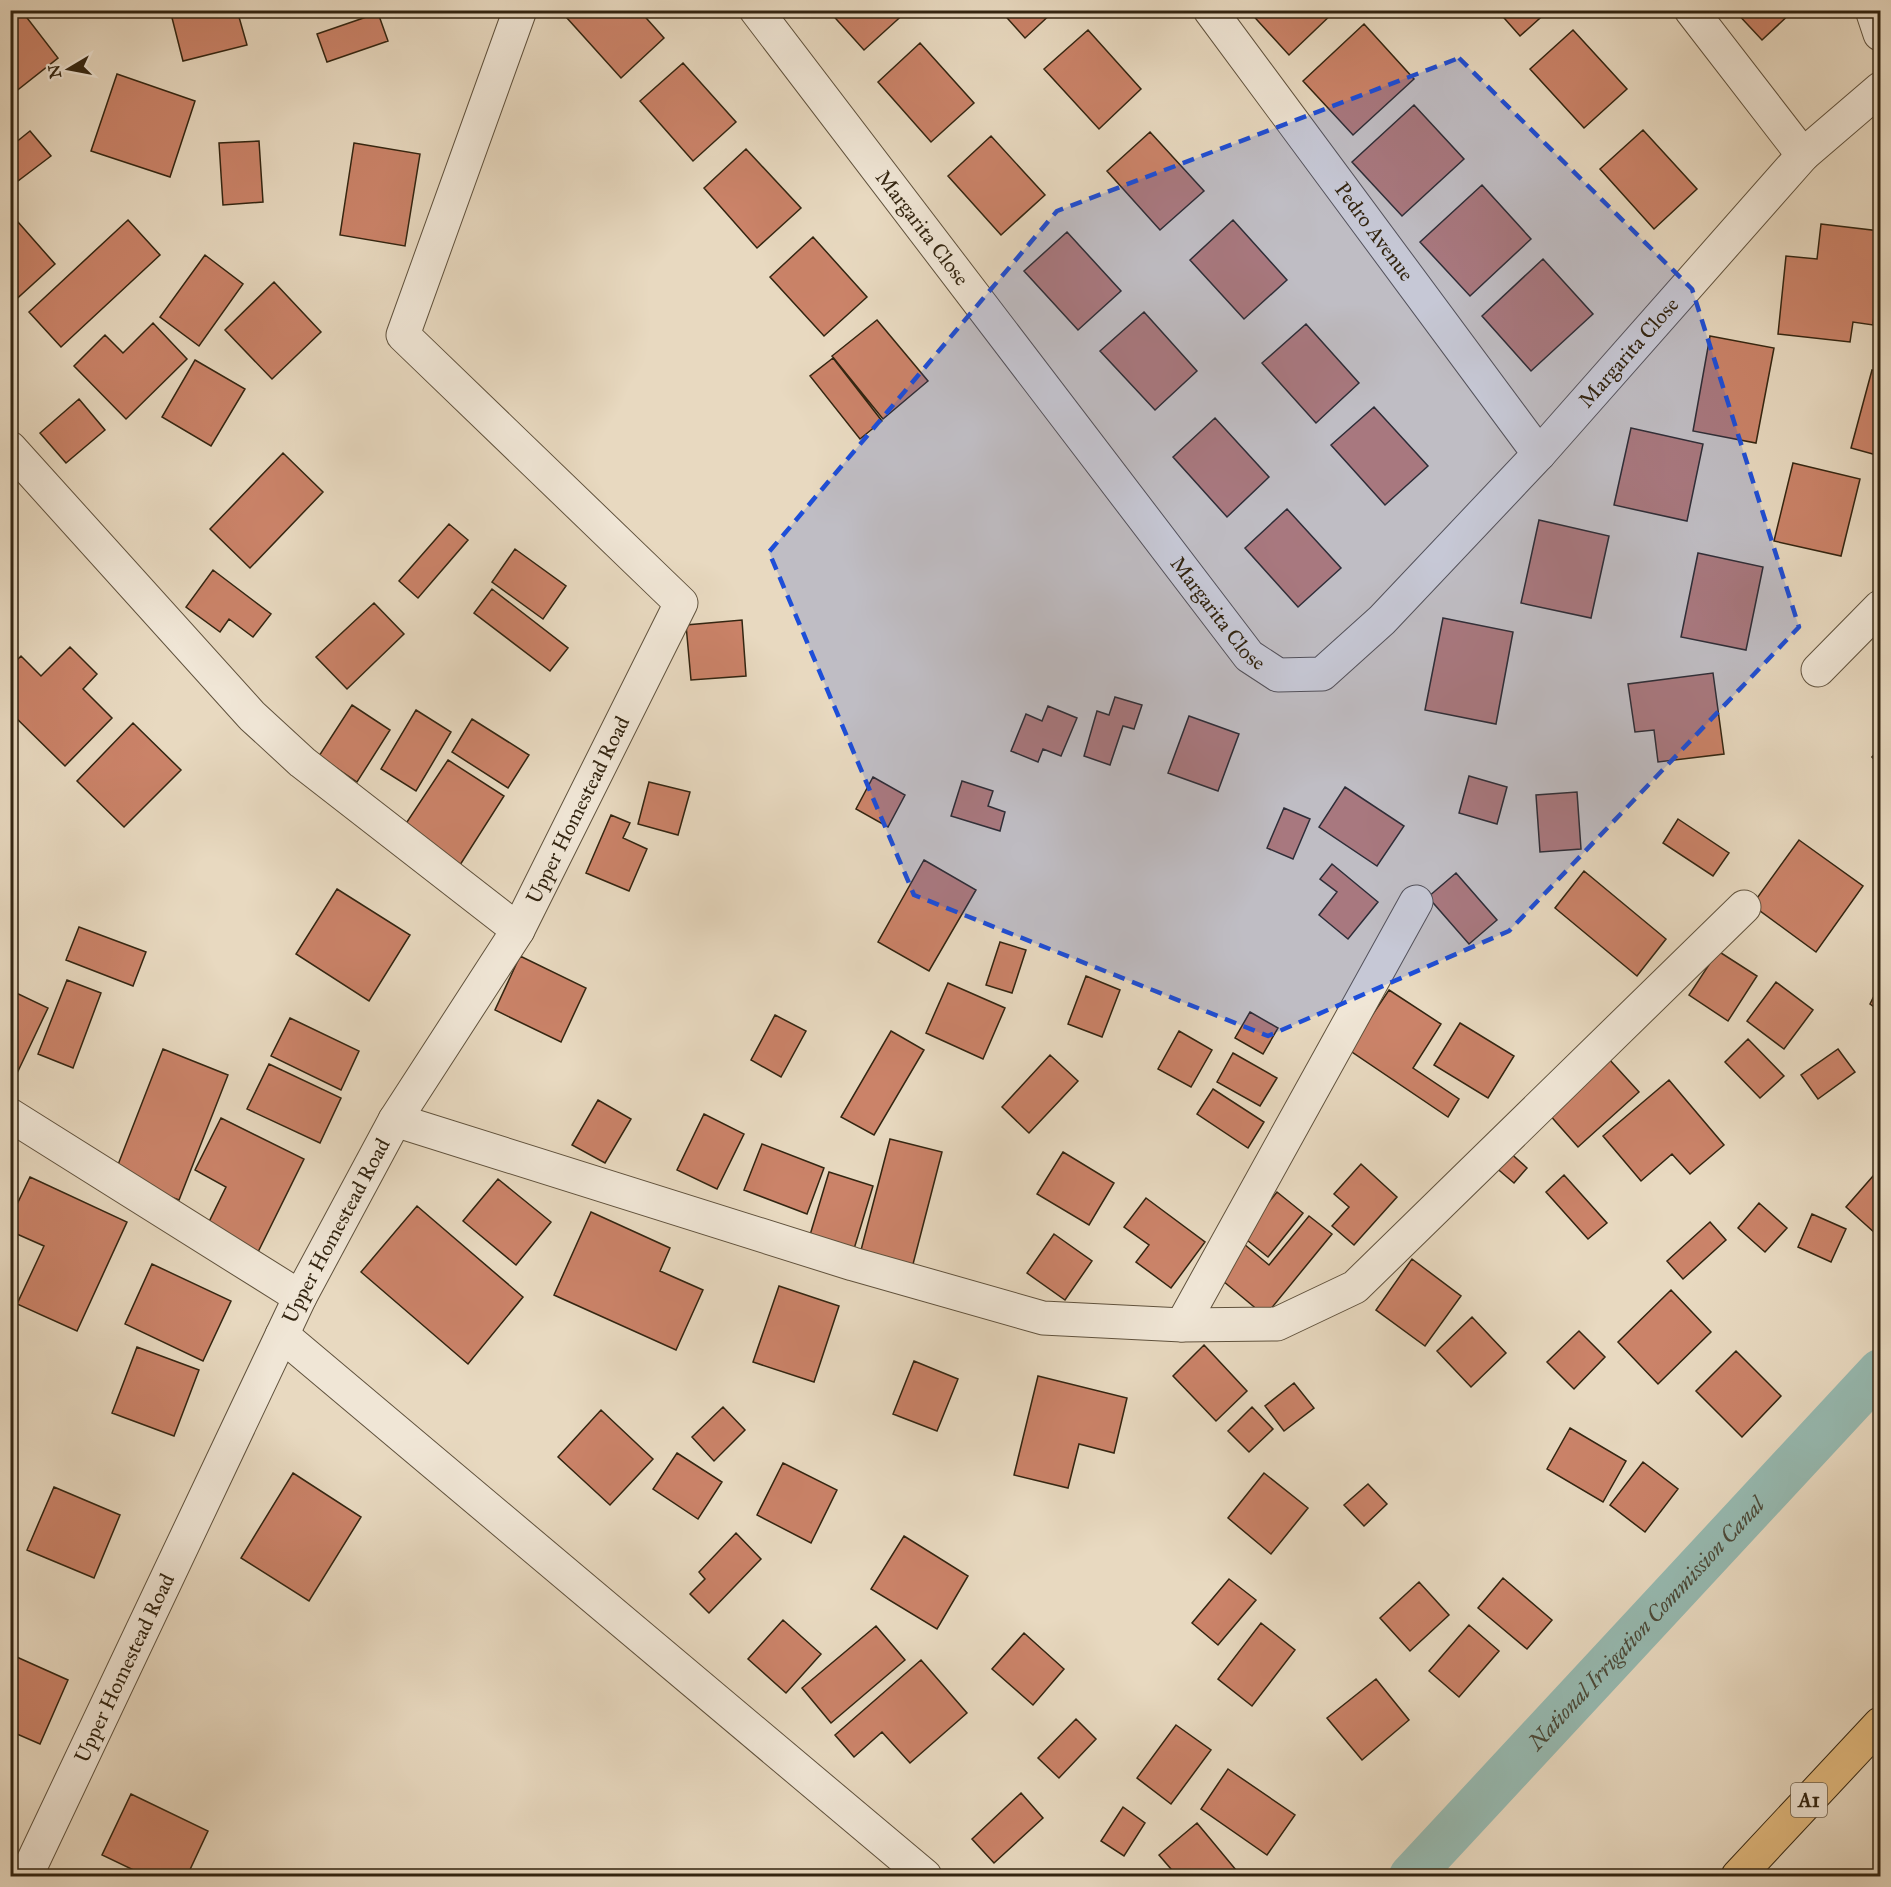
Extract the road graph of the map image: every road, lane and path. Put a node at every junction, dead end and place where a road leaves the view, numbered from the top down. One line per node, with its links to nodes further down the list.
1 (520, 10): 15 (street, Upper Homestead Road)
2 (756, 10): 10 (street, Margarita Close)
3 (1210, 10): 10 (street, Pedro Avenue)
4 (1691, 10): 8 (street)
5 (1872, 10): 6 (street)
6 (1881, 34)
7 (1881, 89): 8 (street, Margarita Close)
8 (1803, 155): 10 (street, Margarita Close)
9 (10, 448): 15 (street)
10 (1539, 454)
11 (1881, 607): 12 (street)
12 (1818, 670)
13 (1416, 902): 19 (street)
14 (1744, 907): 19 (street)
15 (518, 930): 17 (street, Upper Homestead Road)
16 (10, 1115): 18 (street)
17 (394, 1120): 18 (street, Upper Homestead Road); 19 (street)
18 (300, 1297): 20 (street, Upper Homestead Road)
19 (1182, 1325)
20 (282, 1335): 22 (street, Upper Homestead Road); 23 (street)
21 (1881, 1724): 24 (main road, A1)
22 (26, 1876)
23 (925, 1876)
24 (1738, 1876)

